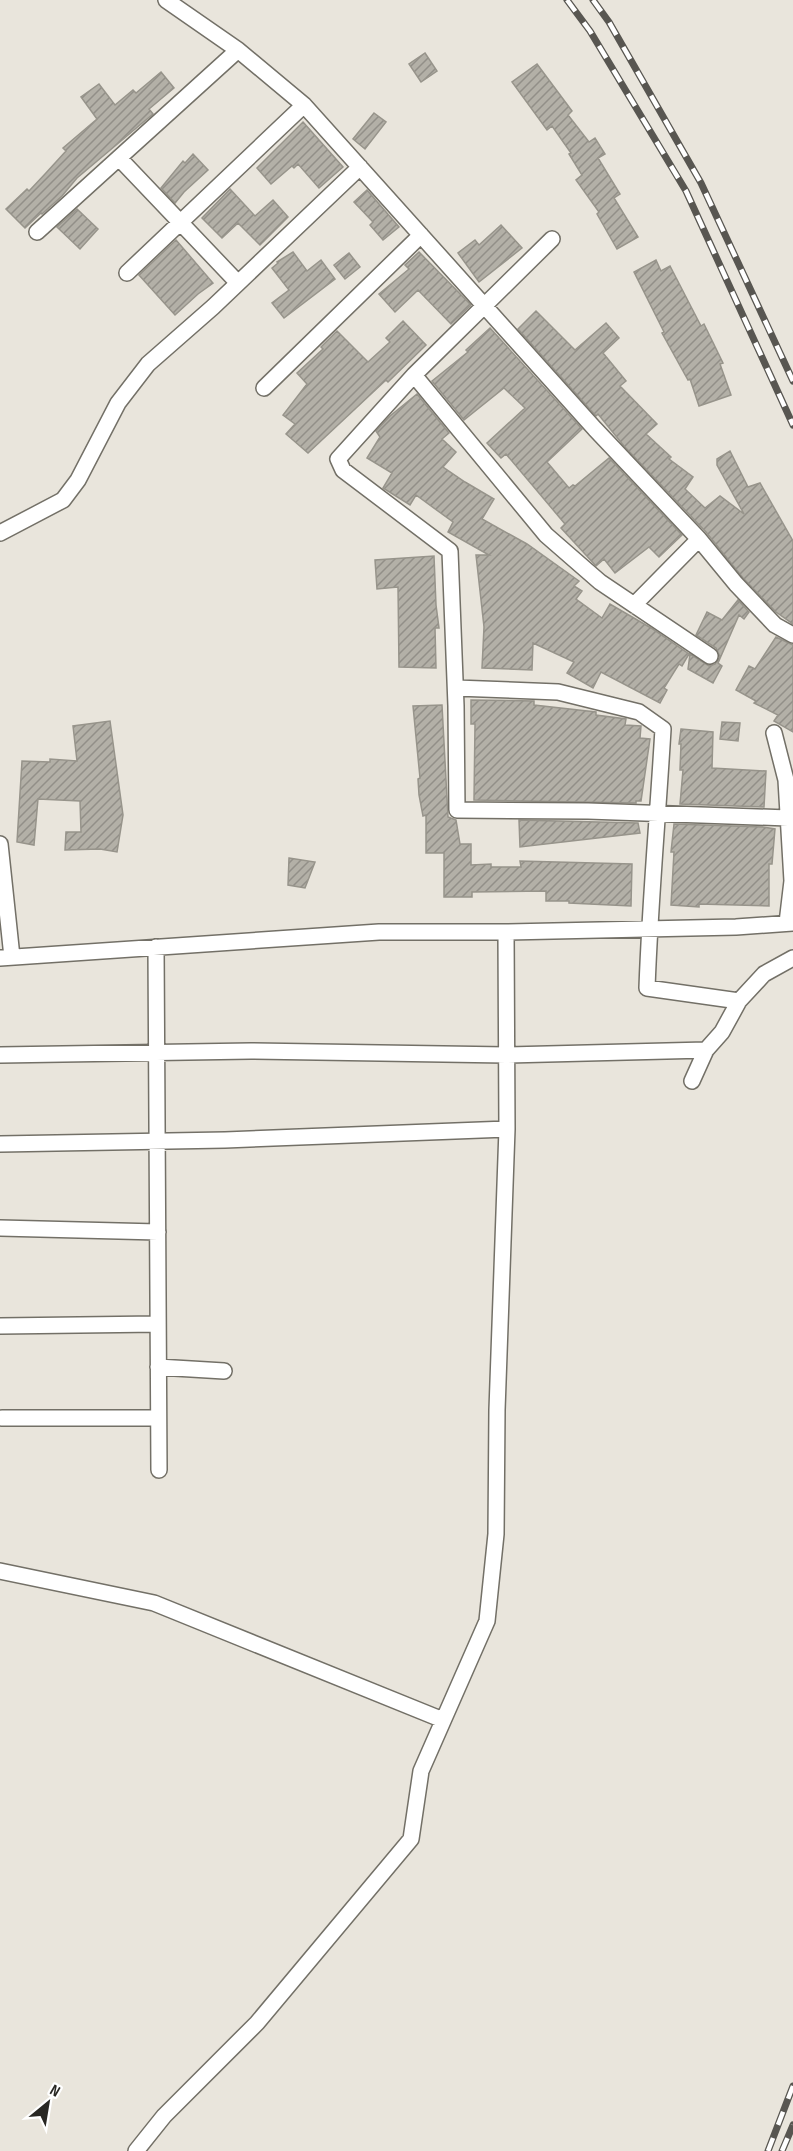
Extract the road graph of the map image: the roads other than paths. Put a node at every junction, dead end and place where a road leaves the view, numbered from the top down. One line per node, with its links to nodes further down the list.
1 (166, 0): 2 (street)
2 (238, 50): 3 (street); 4 (street)
3 (304, 105): 5 (street); 6 (street)
4 (119, 158): 6 (street); 7 (street)
5 (360, 167): 8 (street); 11 (street)
6 (180, 223): 10 (street); 11 (street)
7 (37, 232)
8 (422, 234): 12 (street); 14 (street)
9 (552, 239): 12 (street)
10 (127, 273)
11 (238, 283): 15 (street)
12 (486, 305): 13 (street); 16 (street)
13 (414, 375): 17 (street); 20 (street)
14 (264, 388)
15 (0, 533)
16 (699, 539): 17 (street); 18 (street)
17 (634, 605): 19 (street)
18 (793, 635)
19 (710, 656)
20 (456, 688): 22 (street); 22 (street)
21 (774, 733): 23 (street)
22 (658, 813): 23 (street); 26 (street)
23 (788, 818): 25 (street)
24 (0, 844): 29 (street)
25 (790, 923): 26 (street)
26 (649, 929): 27 (street); 31 (street)
27 (506, 932): 28 (street); 35 (street)
28 (156, 947): 29 (street); 33 (street)
29 (6, 958)
30 (793, 958): 31 (street)
31 (739, 1001): 32 (street)
32 (706, 1050): 35 (street); 36 (street)
33 (157, 1053): 34 (street); 35 (street); 38 (street)
34 (0, 1055)
35 (506, 1055): 37 (street)
36 (692, 1081)
37 (507, 1129): 38 (street); 50 (street)
38 (157, 1141): 39 (street); 41 (street)
39 (0, 1144)
40 (0, 1228): 41 (street)
41 (158, 1232): 42 (street)
42 (158, 1324): 43 (street); 44 (street)
43 (0, 1326)
44 (158, 1367): 45 (street); 47 (street)
45 (224, 1371)
46 (2, 1418): 47 (street)
47 (158, 1418): 48 (street)
48 (159, 1470)
49 (0, 1571): 50 (street)
50 (443, 1720): 51 (street)
51 (136, 2151)

